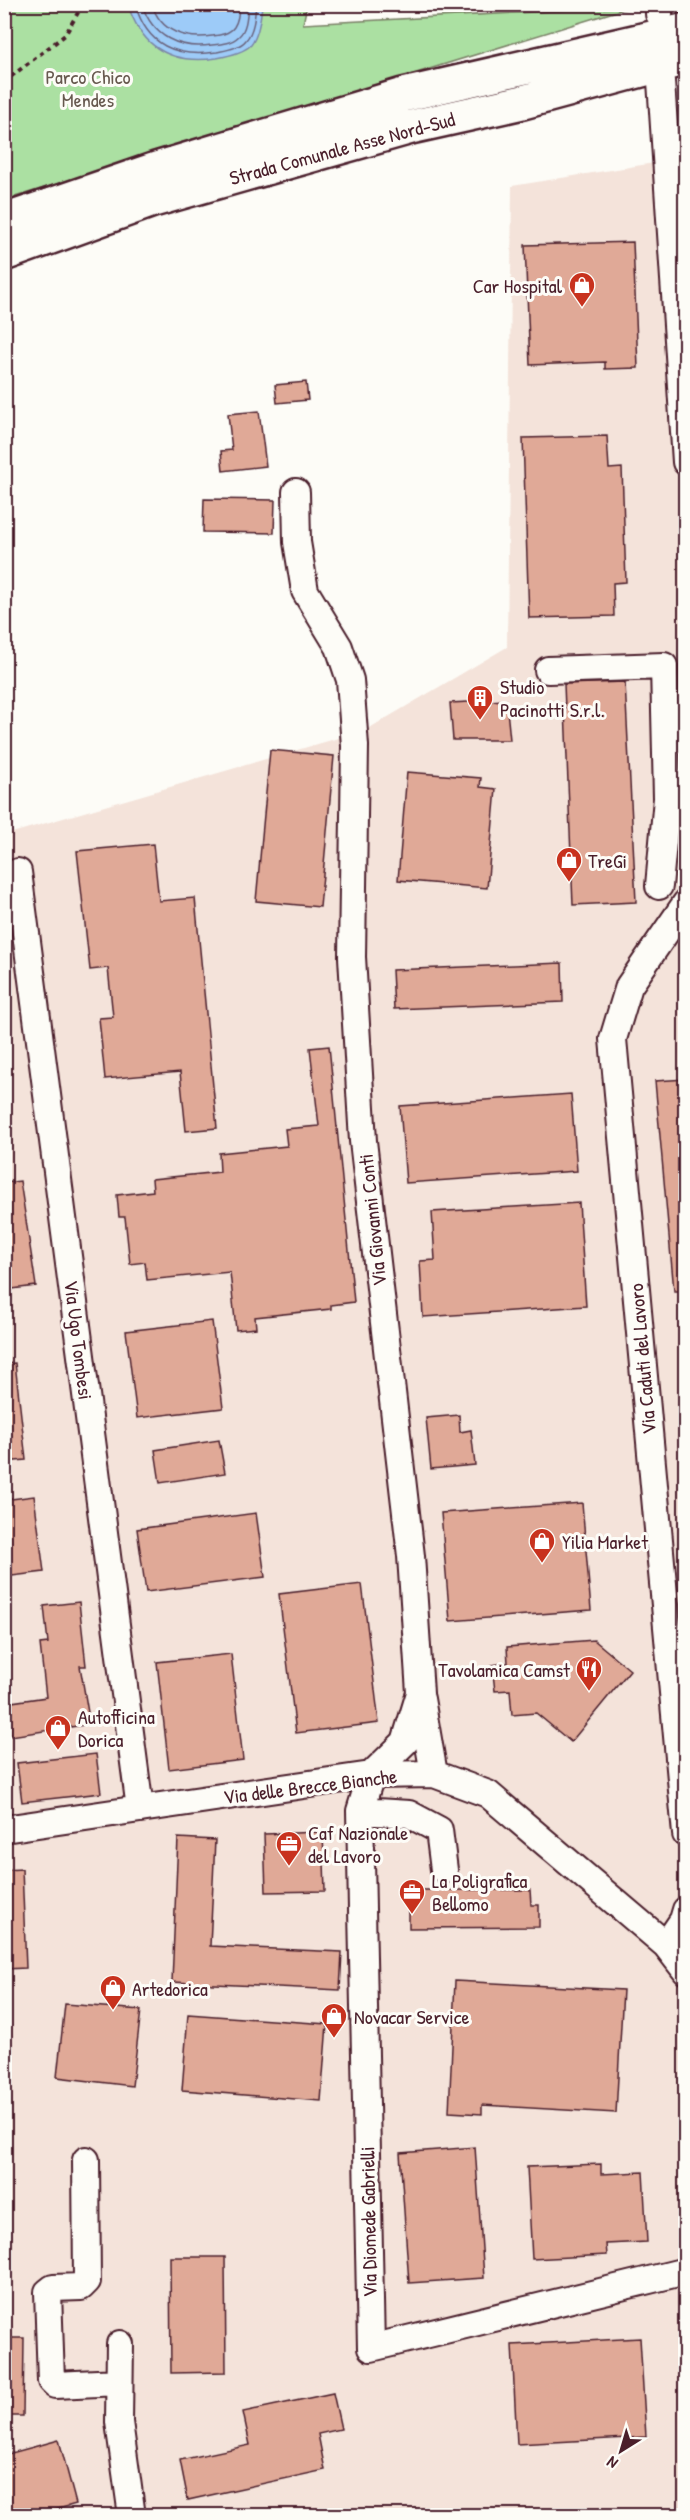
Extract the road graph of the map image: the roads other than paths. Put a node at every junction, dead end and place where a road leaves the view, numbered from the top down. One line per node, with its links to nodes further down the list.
1 (675, 28): 4 (highway, Strada Comunale Asse Nord-Sud); 5 (highway, Strada Comunale Asse Nord-Sud)
2 (661, 81): 3 (street)
3 (675, 141): 6 (street)
4 (4, 221)
5 (4, 254)
6 (686, 462)
7 (296, 492): 14 (street, Via Giovanni Conti)
8 (548, 670): 9 (street)
9 (676, 798): 11 (street)
10 (18, 872): 17 (street, Via Ugo Tombesi)
11 (659, 886)
12 (686, 903): 13 (street, Via Caduti del Lavoro)
13 (675, 1604): 20 (street, Via Caduti del Lavoro)
14 (420, 1693): 15 (street, Via Giovanni Conti); 16 (street, Via Giovanni Conti)
15 (434, 1774): 16 (street, Via delle Brecce Bianche); 23 (street, Via delle Brecce Bianche)
16 (371, 1775): 17 (street, Via delle Brecce Bianche); 18 (street, Via Diomede Gabrielli)
17 (140, 1809): 19 (street, Via delle Brecce Bianche)
18 (360, 1810): 21 (street); 26 (street, Via Diomede Gabrielli)
19 (4, 1829)
20 (686, 1834)
21 (444, 1869)
22 (686, 1910): 23 (street)
23 (666, 1945): 24 (street)
24 (686, 1971)
25 (86, 2160): 28 (street)
26 (686, 2271)
27 (120, 2344): 28 (street)
28 (119, 2382): 29 (street)
29 (132, 2516)

